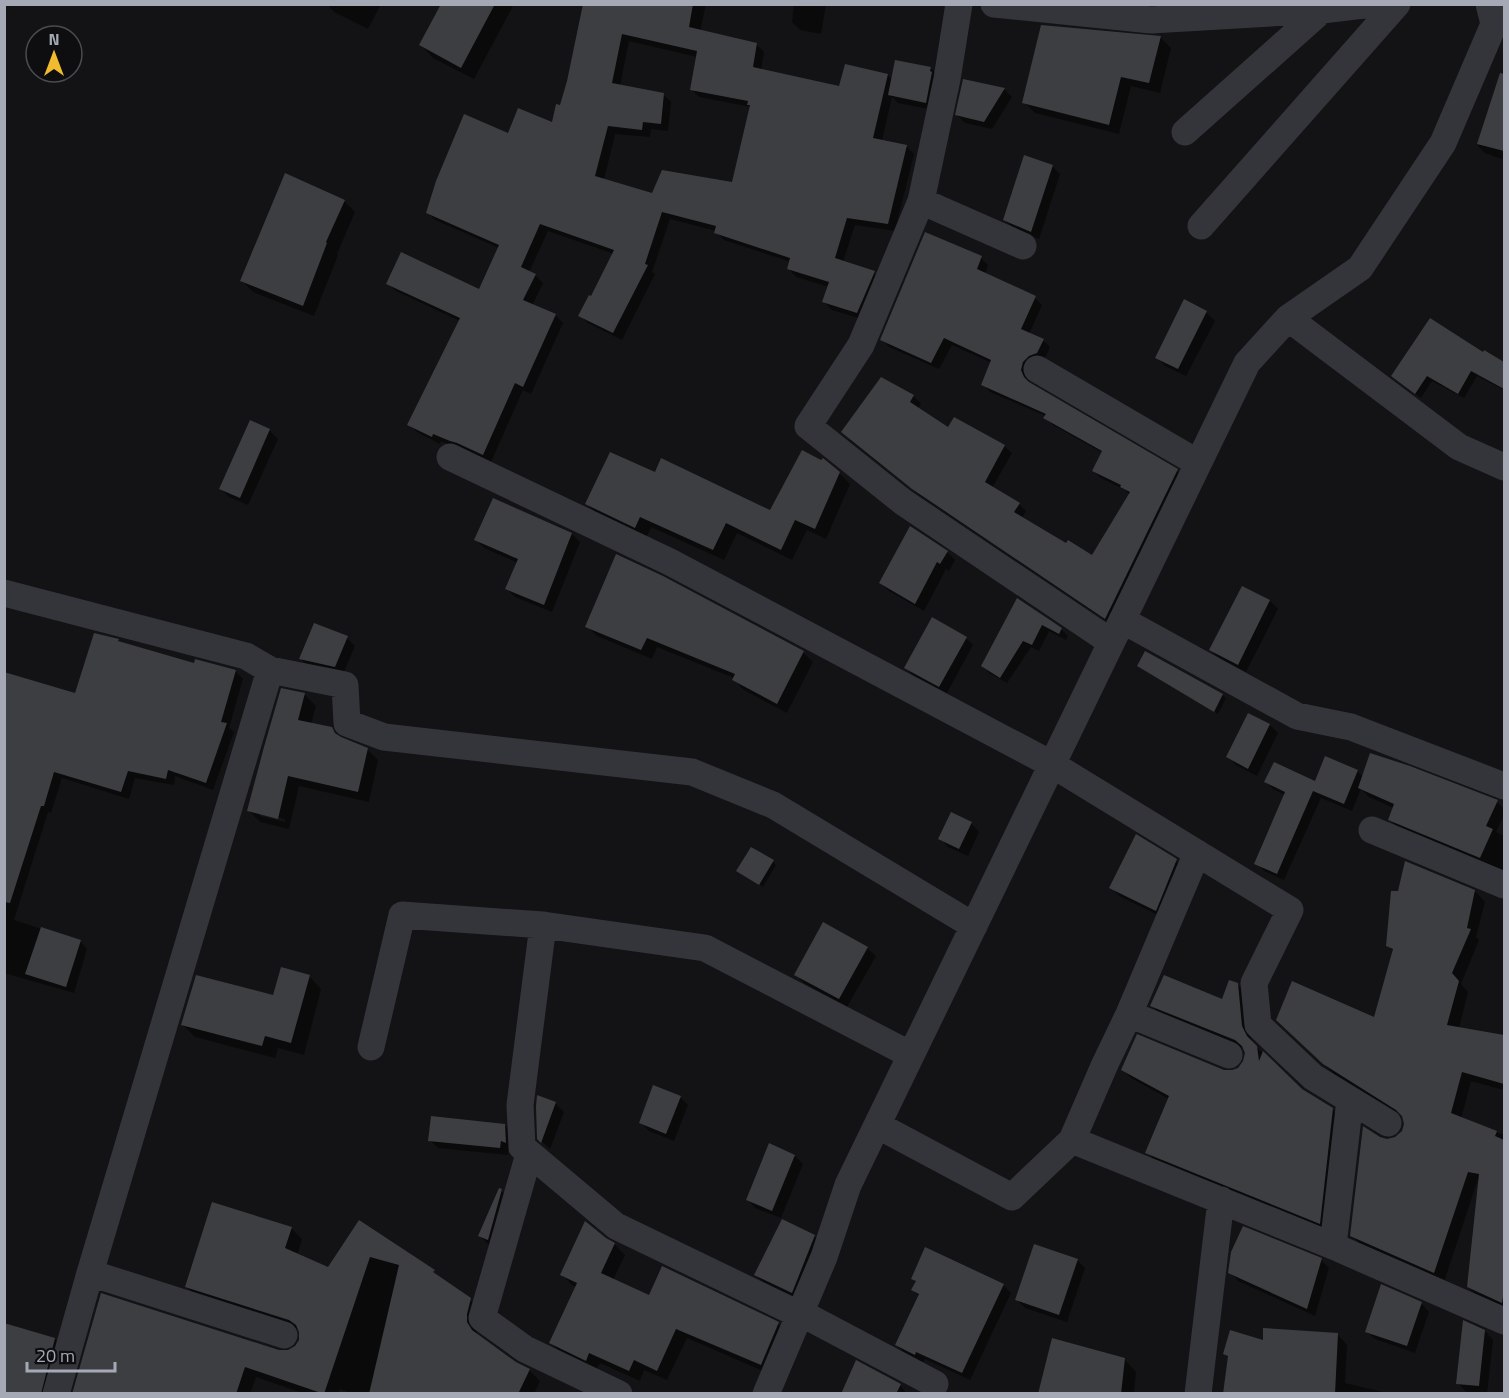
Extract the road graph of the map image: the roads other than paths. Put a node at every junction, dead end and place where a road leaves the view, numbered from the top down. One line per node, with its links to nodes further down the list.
1 (959, 4): 8 (street)
2 (994, 4): 5 (street)
3 (1372, 4): 5 (street)
4 (1397, 4): 9 (street)
5 (1322, 9): 7 (street)
6 (1496, 18): 11 (street)
7 (1185, 132)
8 (921, 201): 10 (street); 17 (street)
9 (1201, 226)
10 (1023, 246)
11 (1288, 318): 14 (street); 15 (street)
12 (1037, 369): 14 (street)
13 (450, 457): 19 (street)
14 (1198, 463): 17 (street)
15 (1504, 467)
16 (4, 593): 18 (street)
17 (1117, 631): 19 (street); 20 (street)
18 (270, 670): 25 (street); 37 (street)
19 (1053, 765): 22 (street); 25 (street)
20 (1504, 786)
21 (1372, 830): 23 (street)
22 (1197, 853): 26 (street); 30 (street)
23 (1504, 885)
24 (543, 926): 27 (street); 28 (street); 34 (street)
25 (974, 926): 28 (street)
26 (1128, 1014): 29 (street); 33 (street)
27 (370, 1047)
28 (910, 1055): 32 (street)
29 (1229, 1055)
30 (1350, 1100): 31 (street); 36 (street)
31 (1388, 1123)
32 (877, 1125): 33 (street); 38 (street)
33 (1072, 1140): 35 (street)
34 (529, 1154): 38 (street); 43 (street)
35 (1221, 1200): 36 (street); 45 (street)
36 (1333, 1246): 39 (street)
37 (90, 1273): 40 (street); 42 (street)
38 (801, 1311): 41 (street); 44 (street)
39 (1504, 1321)
40 (284, 1335)
41 (935, 1384)
42 (56, 1394)
43 (619, 1394)
44 (766, 1394)
45 (1198, 1394)

